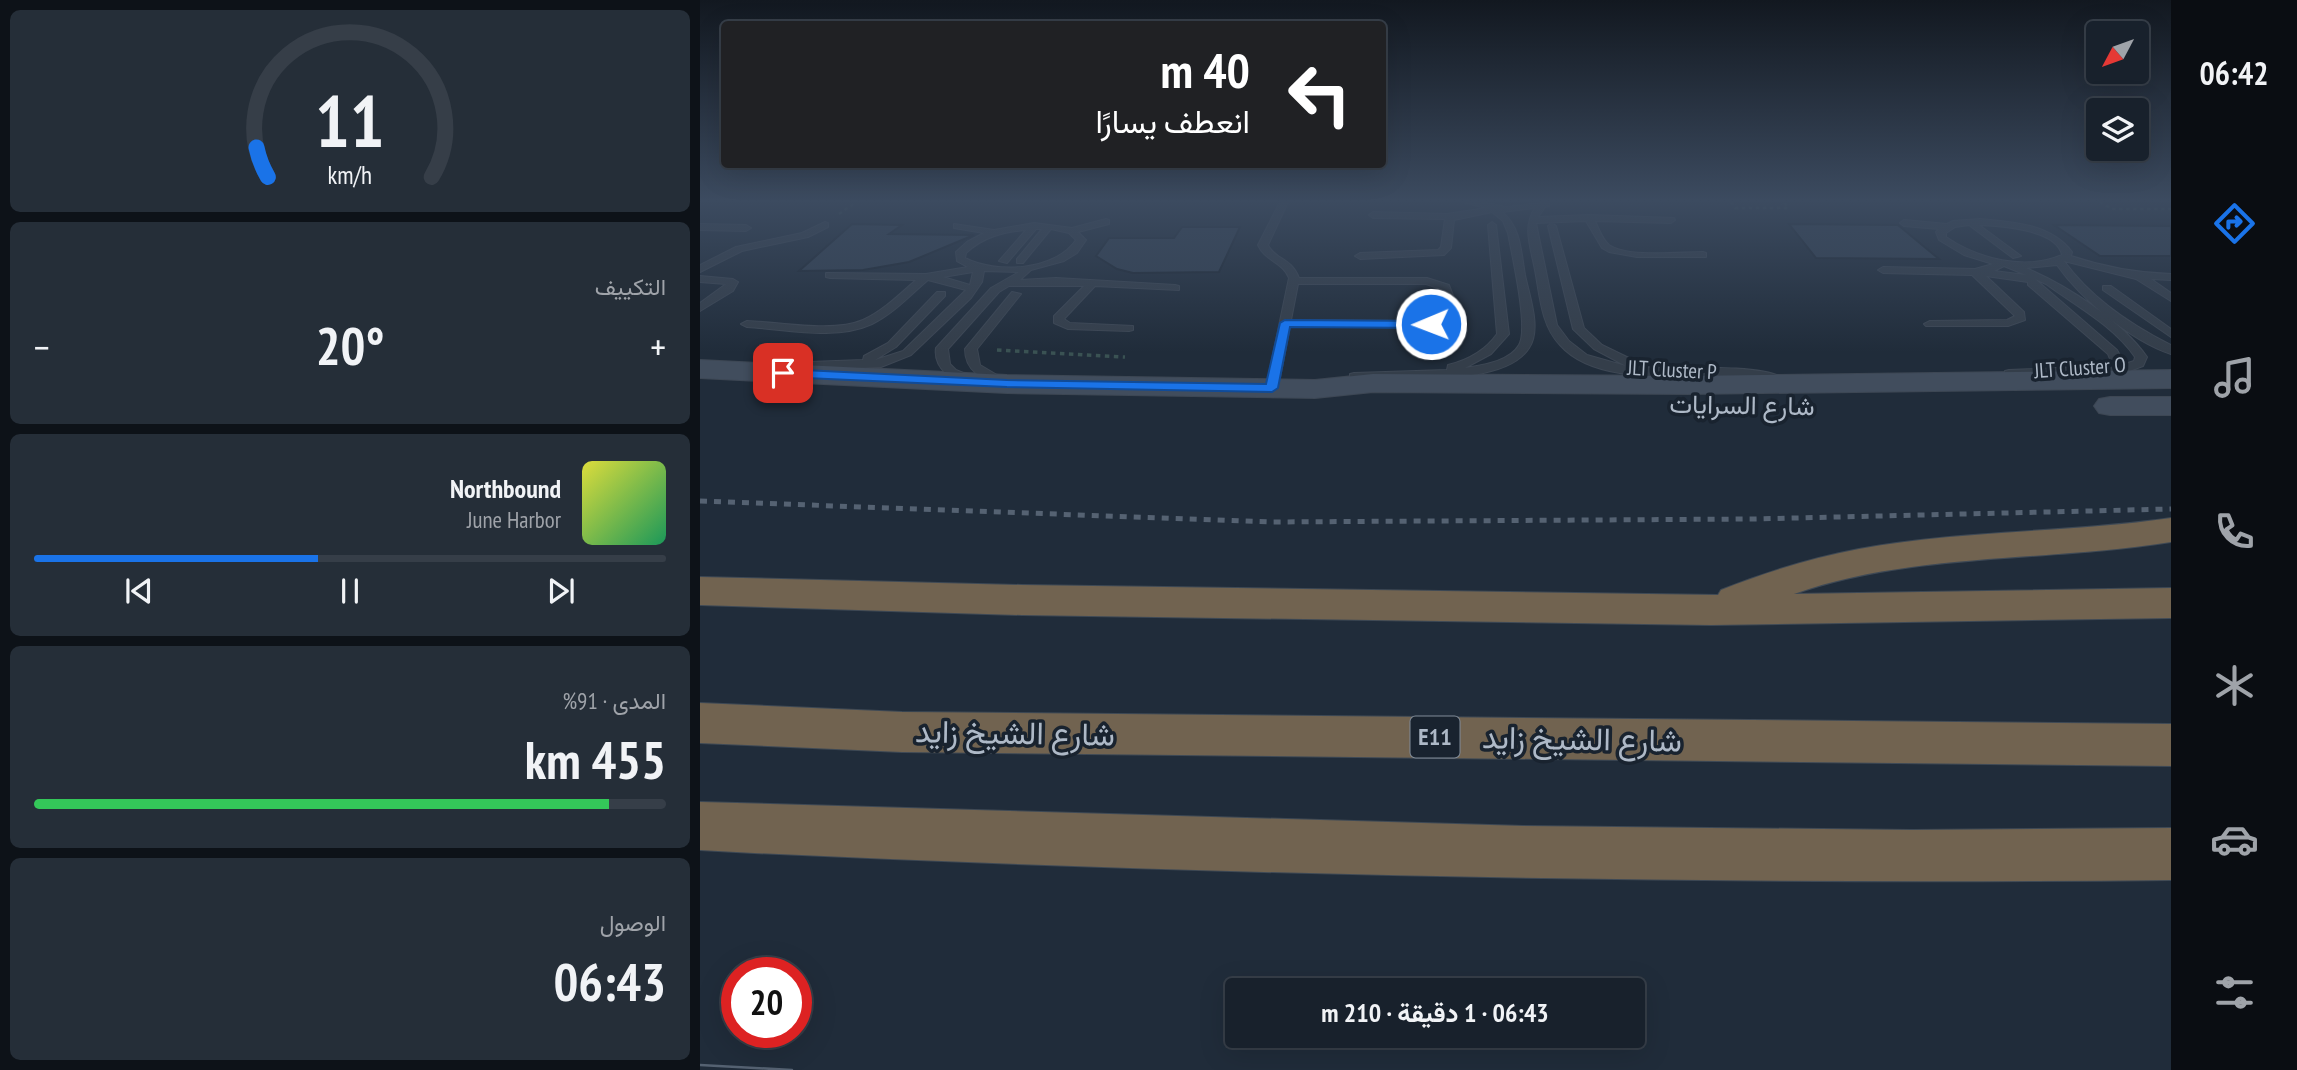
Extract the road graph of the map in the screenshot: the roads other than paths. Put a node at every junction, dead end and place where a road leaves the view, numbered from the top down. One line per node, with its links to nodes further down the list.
1 (733, 252): 25 (lane)
2 (961, 252): 24 (lane)
3 (1012, 252): 20 (lane)
4 (1028, 252): 21 (lane)
5 (1073, 252): 23 (lane)
6 (1266, 252): 34 (lane)
7 (1442, 252): 17 (lane)
8 (1490, 252): 72 (lane)
9 (1515, 252): 72 (lane)
10 (1538, 252): 71 (lane, JLT Cluster P)
11 (1563, 252): 71 (lane)
12 (1620, 252): 16 (lane)
13 (1966, 252): 22 (lane, JLT Cluster O)
14 (2011, 252): 18 (lane)
15 (2066, 252): 19 (lane, JLT Cluster O)
16 (1703, 255)
17 (1360, 256)
18 (2017, 256)
19 (2062, 259): 22 (lane, JLT Cluster O); 29 (lane); 33 (lane, JLT Cluster O)
20 (1004, 261)
21 (1020, 261)
22 (2003, 262): 27 (lane); 36 (lane, JLT Cluster O)
23 (1045, 264): 24 (lane); 35 (lane); 38 (lane)
24 (979, 268): 30 (lane); 42 (lane)
25 (700, 269)
26 (1882, 270): 27 (lane)
27 (1975, 272): 36 (lane); 57 (lane)
28 (830, 275): 30 (lane)
29 (2139, 276): 31 (lane); 33 (lane); 45 (lane)
30 (926, 277): 42 (lane); 56 (lane)
31 (2171, 277)
32 (700, 279): 52 (lane)
33 (2073, 280): 66 (lane, JLT Cluster O)
34 (1294, 281): 55 (lane); 55 (lane)
35 (1070, 282): 38 (lane); 39 (lane)
36 (2050, 282): 69 (lane, JLT Cluster O)
37 (2032, 283): 47 (lane)
38 (1003, 284): 74 (lane)
39 (1092, 284): 40 (lane); 60 (lane)
40 (1175, 288)
41 (2107, 288): 49 (lane)
42 (972, 289): 67 (lane)
43 (941, 294): 54 (lane)
44 (1016, 294): 50 (lane)
45 (2171, 298)
46 (2040, 300): 47 (lane)
47 (2053, 301): 59 (lane)
48 (2144, 301): 49 (lane)
49 (2126, 302): 63 (lane)
50 (1005, 307): 51 (lane); 61 (lane)
51 (1020, 307)
52 (700, 308)
53 (910, 312): 54 (lane)
54 (924, 312): 65 (lane)
55 (1285, 323): 78 (lane)
56 (747, 324)
57 (1930, 324)
58 (2070, 326): 59 (lane)
59 (2083, 326): 69 (lane)
60 (1129, 328)
61 (985, 331): 62 (lane); 77 (lane)
62 (1000, 331)
63 (2169, 331)
64 (886, 335): 65 (lane)
65 (902, 335): 67 (lane)
66 (2171, 350)
67 (855, 364): 70 (lane)
68 (700, 369): 70 (main road, شارع السرايات)
69 (2111, 369): 75 (lane, JLT Cluster O)
70 (756, 372): 74 (main road, شارع السرايات)
71 (1650, 372): 76 (lane, JLT Cluster P)
72 (1428, 373): 79 (lane)
73 (2171, 379): 75 (main road, شارع السرايات)
74 (974, 382): 77 (main road, شارع السرايات)
75 (1972, 382): 76 (main road, شارع السرايات)
76 (1806, 383): 79 (main road, شارع السرايات)
77 (1007, 384): 78 (main road, شارع السرايات)
78 (1272, 388): 79 (main road, شارع السرايات)
79 (1315, 389): 80 (main road, شارع السرايات)
80 (2171, 407)
81 (2171, 530): 84 (highway)
82 (700, 590): 84 (highway)
83 (2171, 603): 84 (highway)
84 (1711, 610)
85 (700, 723): 86 (highway, شارع الشيخ زايد / E11)
86 (2171, 745)
87 (700, 826): 88 (highway)
88 (2171, 855)

